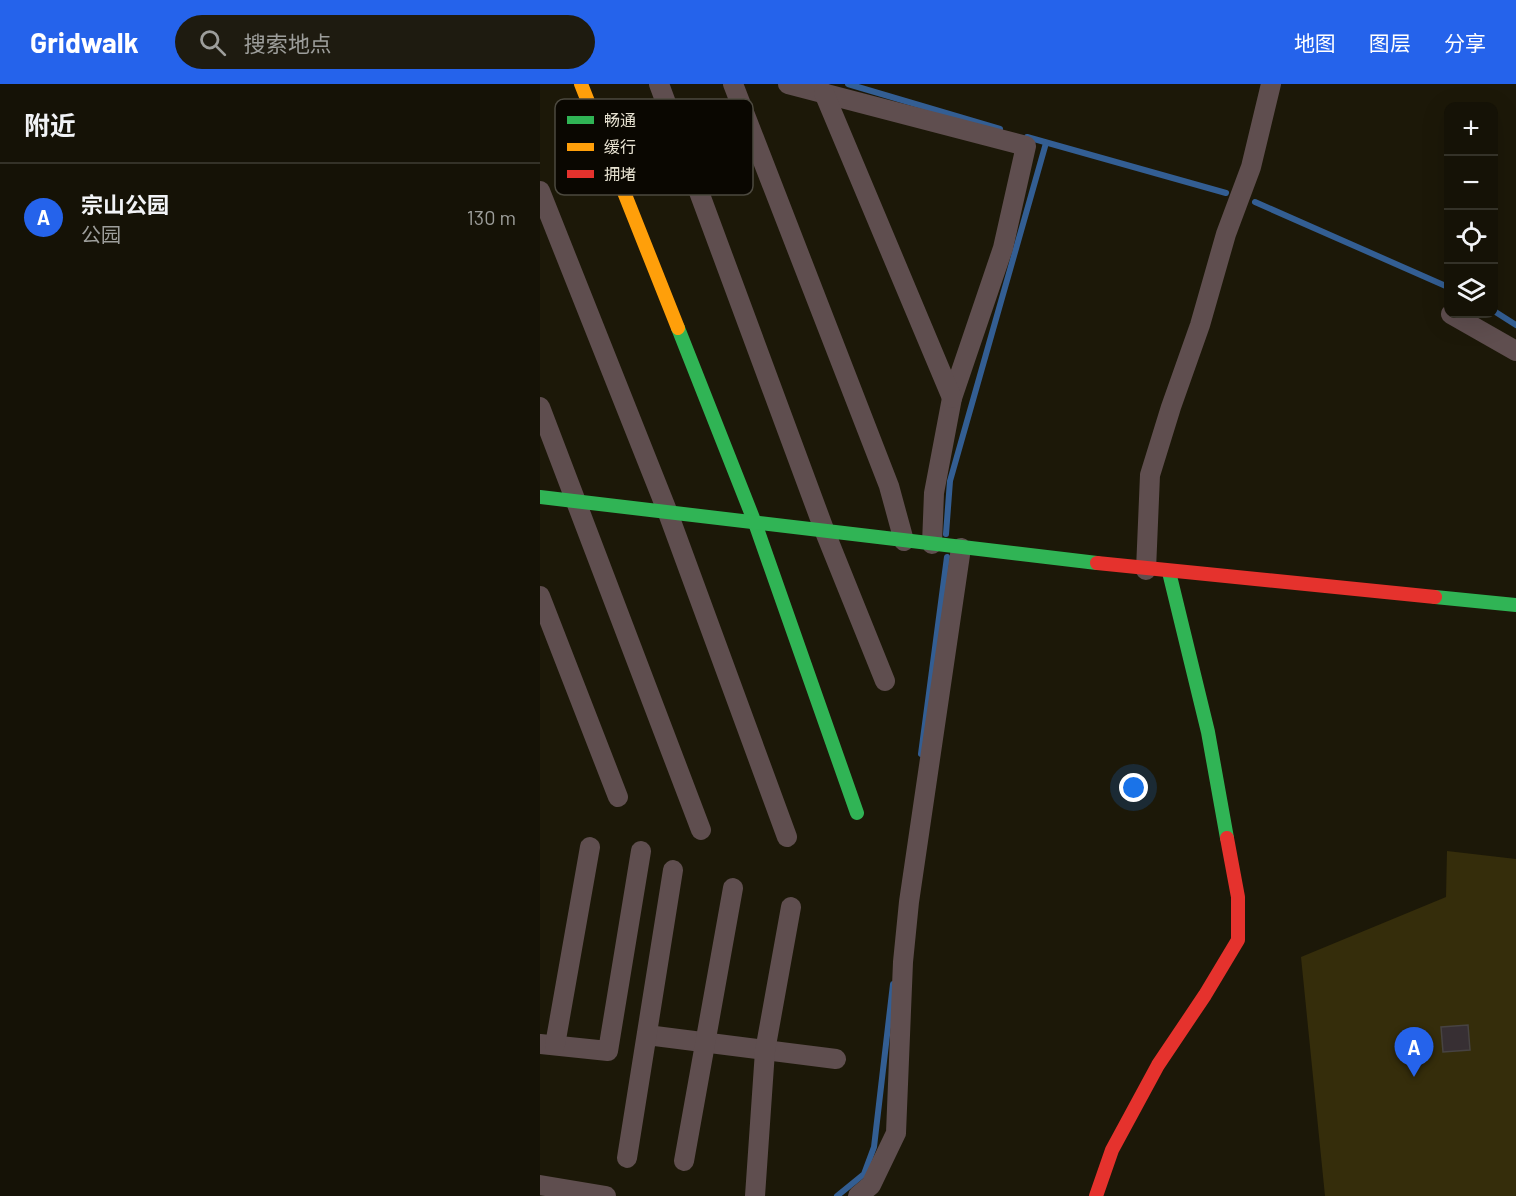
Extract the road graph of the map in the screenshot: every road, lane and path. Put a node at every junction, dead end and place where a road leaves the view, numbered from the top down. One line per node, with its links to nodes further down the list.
1 (581, 84): 7 (street)
2 (659, 84): 8 (street)
3 (733, 84): 9 (street)
4 (788, 84): 6 (street)
5 (1271, 84): 26 (street)
6 (824, 93): 16 (street); 16 (street)
7 (587, 99)
8 (665, 99)
9 (739, 99)
10 (753, 136): 23 (street)
11 (540, 191): 20 (street)
12 (625, 195): 21 (street)
13 (700, 195): 22 (street)
14 (1458, 318): 15 (street)
15 (1516, 351)
16 (952, 398): 24 (street)
17 (540, 407): 19 (street)
18 (540, 497): 19 (street)
19 (576, 502): 20 (street); 33 (street)
20 (668, 513): 21 (street); 34 (street)
21 (755, 523): 22 (street); 32 (street)
22 (825, 532): 23 (street); 30 (street)
23 (904, 541): 24 (street)
24 (932, 544): 25 (street)
25 (961, 548): 26 (street); 50 (street)
26 (1146, 570): 27 (street)
27 (1169, 572): 29 (street); 51 (street)
28 (540, 596): 31 (street)
29 (1516, 605)
30 (885, 681)
31 (618, 797)
32 (857, 813)
33 (702, 830)
34 (787, 837)
35 (590, 847): 42 (street)
36 (641, 851): 42 (street)
37 (673, 870): 40 (street)
38 (733, 888): 41 (street)
39 (791, 907): 43 (street)
40 (647, 1035): 41 (street); 45 (street)
41 (705, 1043): 43 (street); 46 (street)
42 (548, 1045)
43 (765, 1051): 44 (street); 49 (street)
44 (836, 1059)
45 (627, 1158)
46 (684, 1161)
47 (540, 1185): 48 (street)
48 (606, 1196)
49 (755, 1196)
50 (858, 1196)
51 (1096, 1196)

